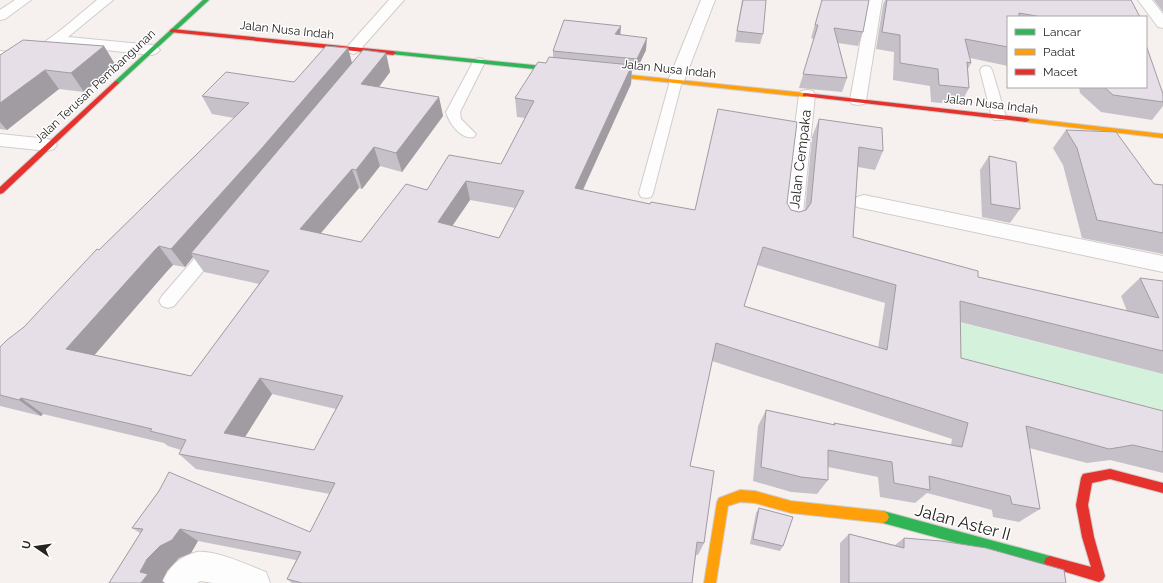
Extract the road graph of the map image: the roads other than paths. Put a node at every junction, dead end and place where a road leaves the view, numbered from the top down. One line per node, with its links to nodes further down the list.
1 (24, 0): 8 (street)
2 (106, 0): 11 (street)
3 (206, 0): 10 (street, Jalan Terusan Pembangunan)
4 (397, 0): 12 (street)
5 (708, 0): 21 (street)
6 (874, 0): 23 (street)
7 (1145, 0): 9 (street)
8 (0, 16)
9 (1163, 24)
10 (172, 31): 12 (street, Jalan Nusa Indah); 13 (street, Jalan Terusan Pembangunan)
11 (55, 40): 13 (street); 15 (street)
12 (353, 49): 14 (street, Jalan Nusa Indah)
13 (152, 50): 28 (street, Jalan Terusan Pembangunan)
14 (374, 52): 16 (street, Jalan Nusa Indah); 17 (lane)
15 (0, 56)
16 (479, 62): 19 (street, Jalan Nusa Indah); 25 (lane)
17 (365, 64)
18 (986, 70): 24 (lane)
19 (574, 72)
20 (590, 73): 21 (street, Jalan Nusa Indah)
21 (676, 81): 22 (street, Jalan Nusa Indah); 30 (lane)
22 (807, 95): 23 (street, Jalan Nusa Indah); 32 (street, Jalan Cempaka)
23 (858, 100): 24 (street, Jalan Nusa Indah)
24 (998, 117): 26 (street, Jalan Nusa Indah)
25 (469, 134)
26 (1163, 136)
27 (0, 140): 28 (street)
28 (48, 146): 29 (street, Jalan Terusan Pembangunan)
29 (0, 191)
30 (646, 193)
31 (864, 202): 34 (street)
32 (792, 222)
33 (222, 236): 35 (lane)
34 (1163, 264)
35 (168, 301)
36 (1163, 488): 39 (street, Jalan Aster II)
37 (177, 583): 38 (street)
38 (255, 583)
39 (710, 583)

